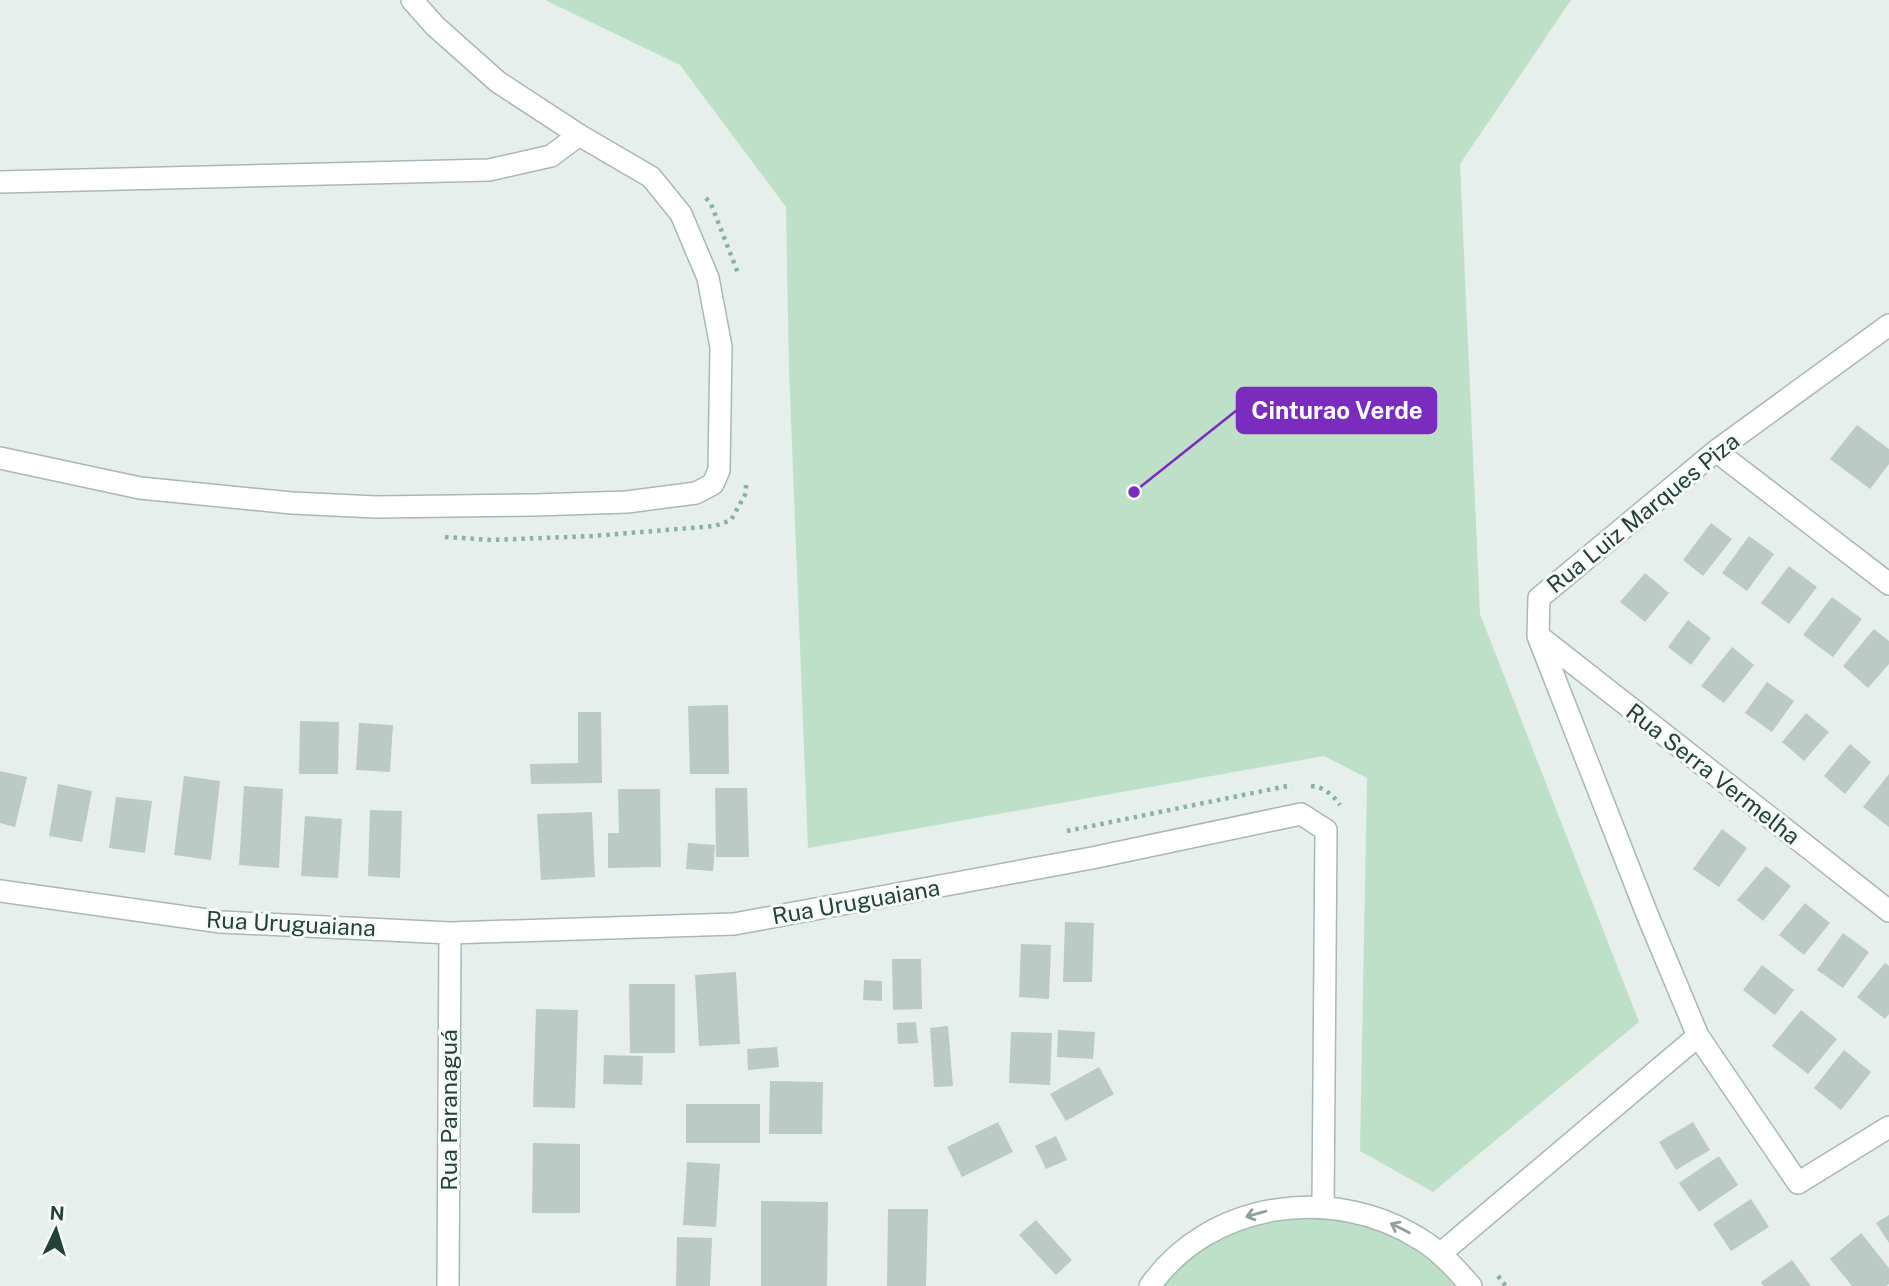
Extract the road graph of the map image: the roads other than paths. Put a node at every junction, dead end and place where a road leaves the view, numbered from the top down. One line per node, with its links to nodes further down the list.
1 (412, 0): 2 (street)
2 (579, 135): 3 (street); 6 (street)
3 (0, 182)
4 (1889, 325): 5 (street, Rua Luiz Marques Piza)
5 (1716, 451): 7 (street); 8 (street, Rua Luiz Marques Piza)
6 (0, 458)
7 (1889, 584)
8 (1538, 636): 10 (street, Rua Serra Vermelha); 12 (street, Rua Luiz Marques Piza)
9 (0, 891): 11 (street, Rua Uruguaiana)
10 (1889, 911)
11 (450, 933): 14 (street, Rua Uruguaiana); 16 (street, Rua Paranaguá)
12 (1698, 1036): 13 (street, Rua Luiz Marques Piza); 15 (street)
13 (1889, 1127)
14 (1323, 1206): 15 (street, one-way to 14); 17 (street, one-way to 17)
15 (1440, 1254): 18 (street)
16 (448, 1286)
17 (1150, 1286)
18 (1471, 1286)

